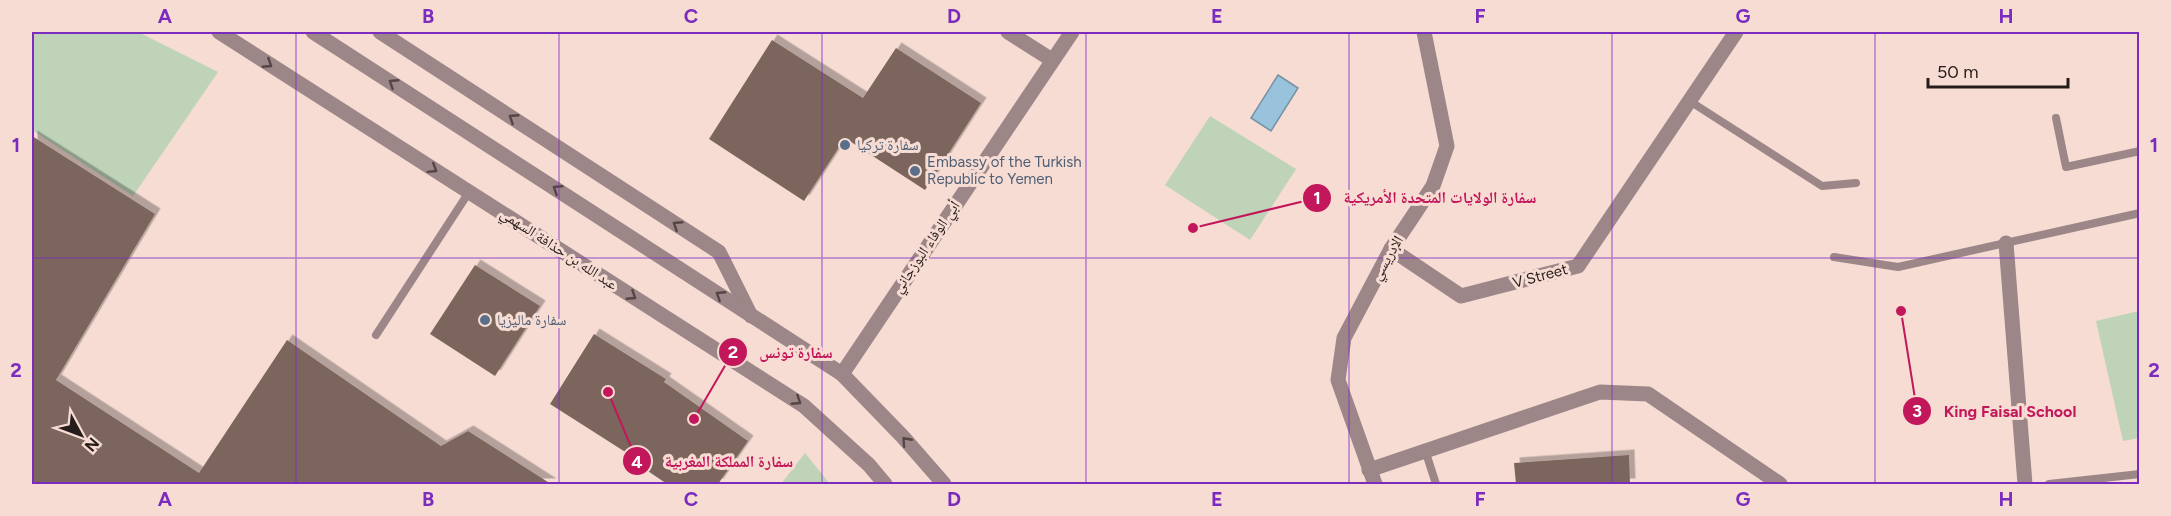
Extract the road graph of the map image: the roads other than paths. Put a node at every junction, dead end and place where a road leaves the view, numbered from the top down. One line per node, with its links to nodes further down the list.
1 (219, 32): 13 (street, عبد الله بن حذافة السهمي, one-way to 13)
2 (313, 32): 18 (street, one-way to 2)
3 (380, 32): 18 (street, one-way to 3)
4 (1008, 32): 8 (street)
5 (1072, 32): 8 (street, أبي الوفاء البوزجاني)
6 (1424, 32): 16 (street, الإدريسي)
7 (1736, 32): 9 (street, V Street)
8 (1052, 60): 20 (street, أبي الوفاء البوزجاني)
9 (1688, 100): 12 (lane); 16 (street, V Street)
10 (2056, 118): 11 (lane)
11 (2139, 151)
12 (1856, 183)
13 (469, 192): 19 (lane); 24 (street, عبد الله بن حذافة السهمي, one-way to 24)
14 (2139, 213): 15 (lane)
15 (2006, 243): 17 (lane); 28 (street)
16 (1391, 249): 23 (street, الإدريسي)
17 (1834, 257)
18 (751, 316): 20 (street)
19 (376, 335)
20 (842, 374): 25 (street, one-way to 20)
21 (1425, 450): 23 (street); 26 (lane); 27 (street)
22 (2139, 474): 29 (lane)
23 (1372, 477)
24 (885, 484)
25 (944, 484)
26 (1436, 484)
27 (1780, 484)
28 (2025, 484)
29 (2049, 484)

